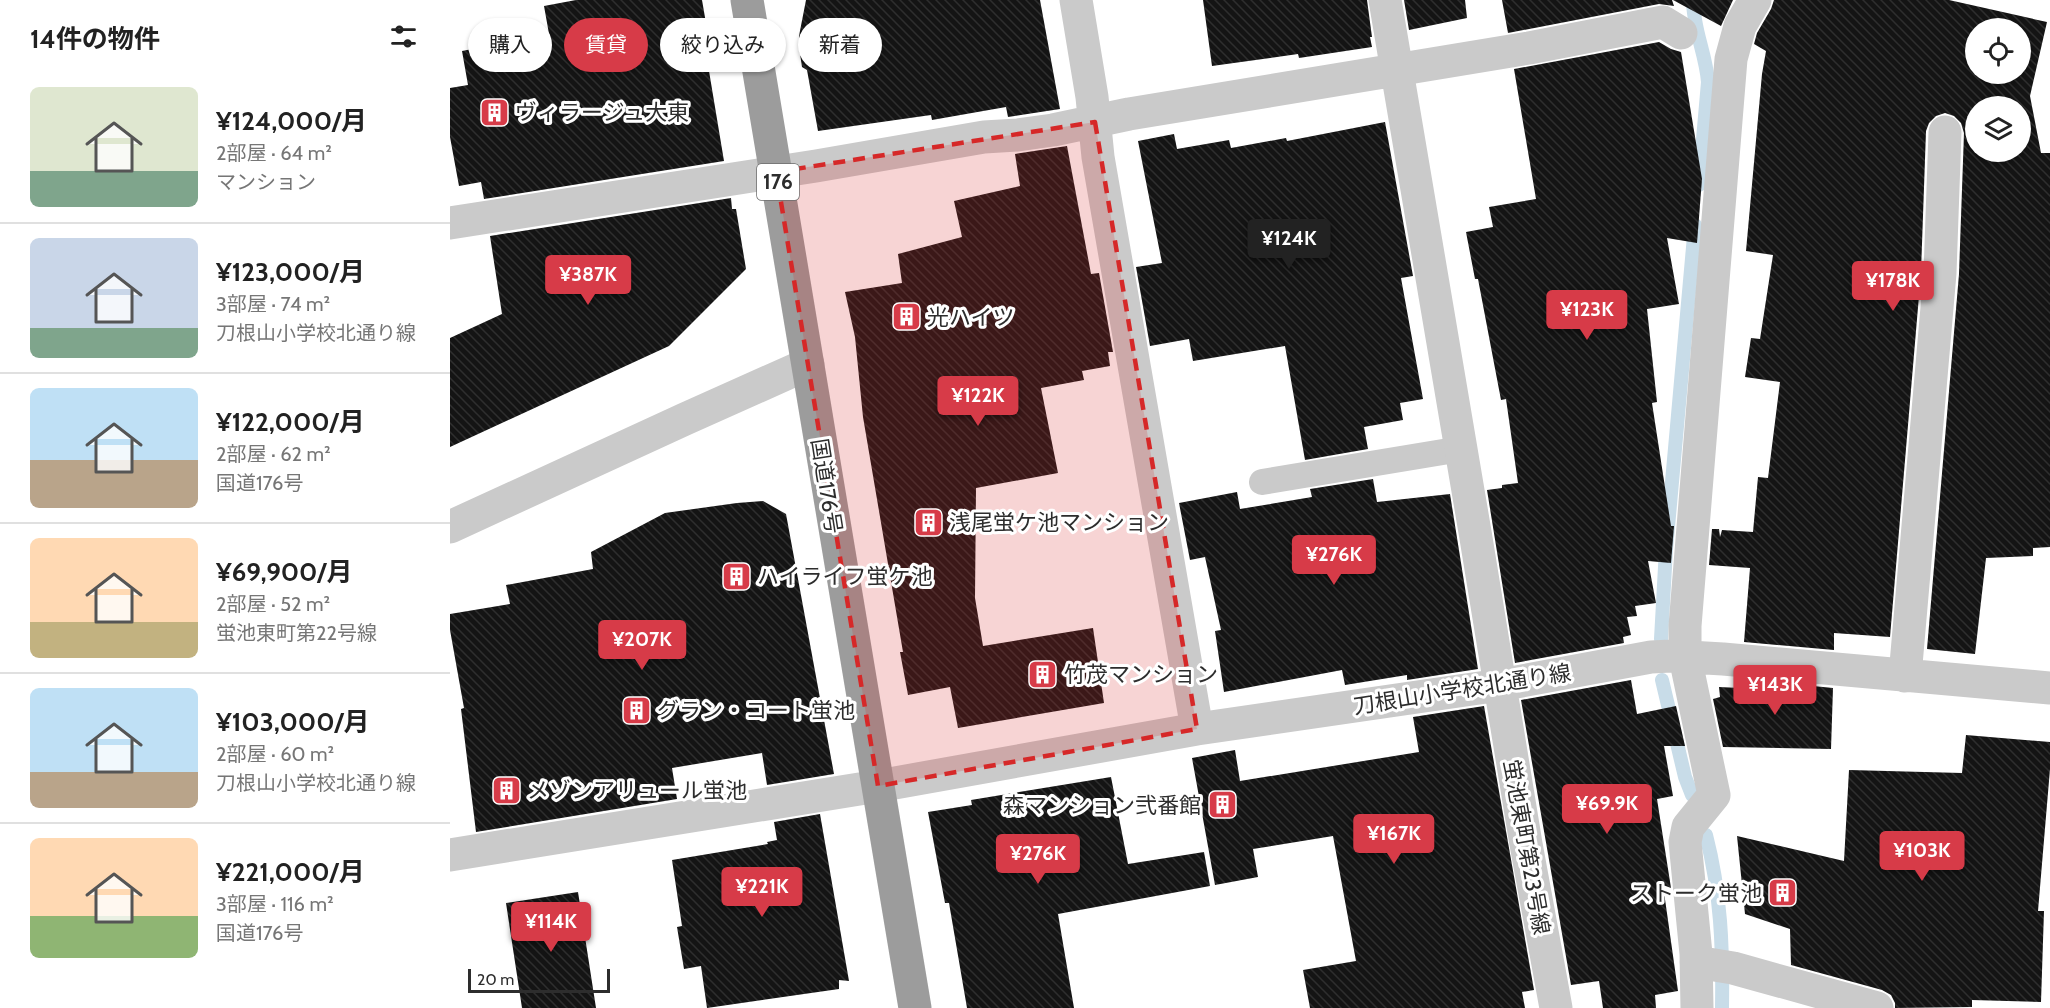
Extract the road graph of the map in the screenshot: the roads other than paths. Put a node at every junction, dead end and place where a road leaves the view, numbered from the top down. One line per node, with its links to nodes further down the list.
1 (747, 0): 9 (highway, 国道176号 / 176)
2 (1076, 0): 7 (street)
3 (1385, 0): 6 (street, 蛍池東町第23号線)
4 (1755, 0): 15 (street)
5 (1682, 33): 6 (street)
6 (1396, 70): 7 (street); 12 (street, 蛍池東町第23号線)
7 (1095, 122): 9 (street); 19 (street)
8 (1946, 132): 16 (street)
9 (776, 172): 10 (street); 11 (highway, 国道176号 / 176)
10 (450, 223)
11 (808, 364): 14 (street); 20 (highway, 国道176号 / 176)
12 (1461, 449): 13 (lane); 17 (street, 蛍池東町第23号線)
13 (1262, 482)
14 (450, 527)
15 (1685, 657): 16 (street, 刀根山小学校北通り線); 17 (street, 刀根山小学校北通り線); 22 (street)
16 (1905, 676): 18 (street, 刀根山小学校北通り線)
17 (1500, 685): 19 (street, 刀根山小学校北通り線); 24 (street, 蛍池東町第23号線)
18 (2050, 688)
19 (1197, 729): 20 (street, 刀根山小学校北通り線)
20 (878, 786): 21 (street, 刀根山小学校北通り線); 23 (highway, 国道176号 / 176)
21 (450, 855)
22 (1713, 965): 25 (street); 26 (street)
23 (915, 1008)
24 (1556, 1008)
25 (1697, 1008)
26 (1878, 1008)

